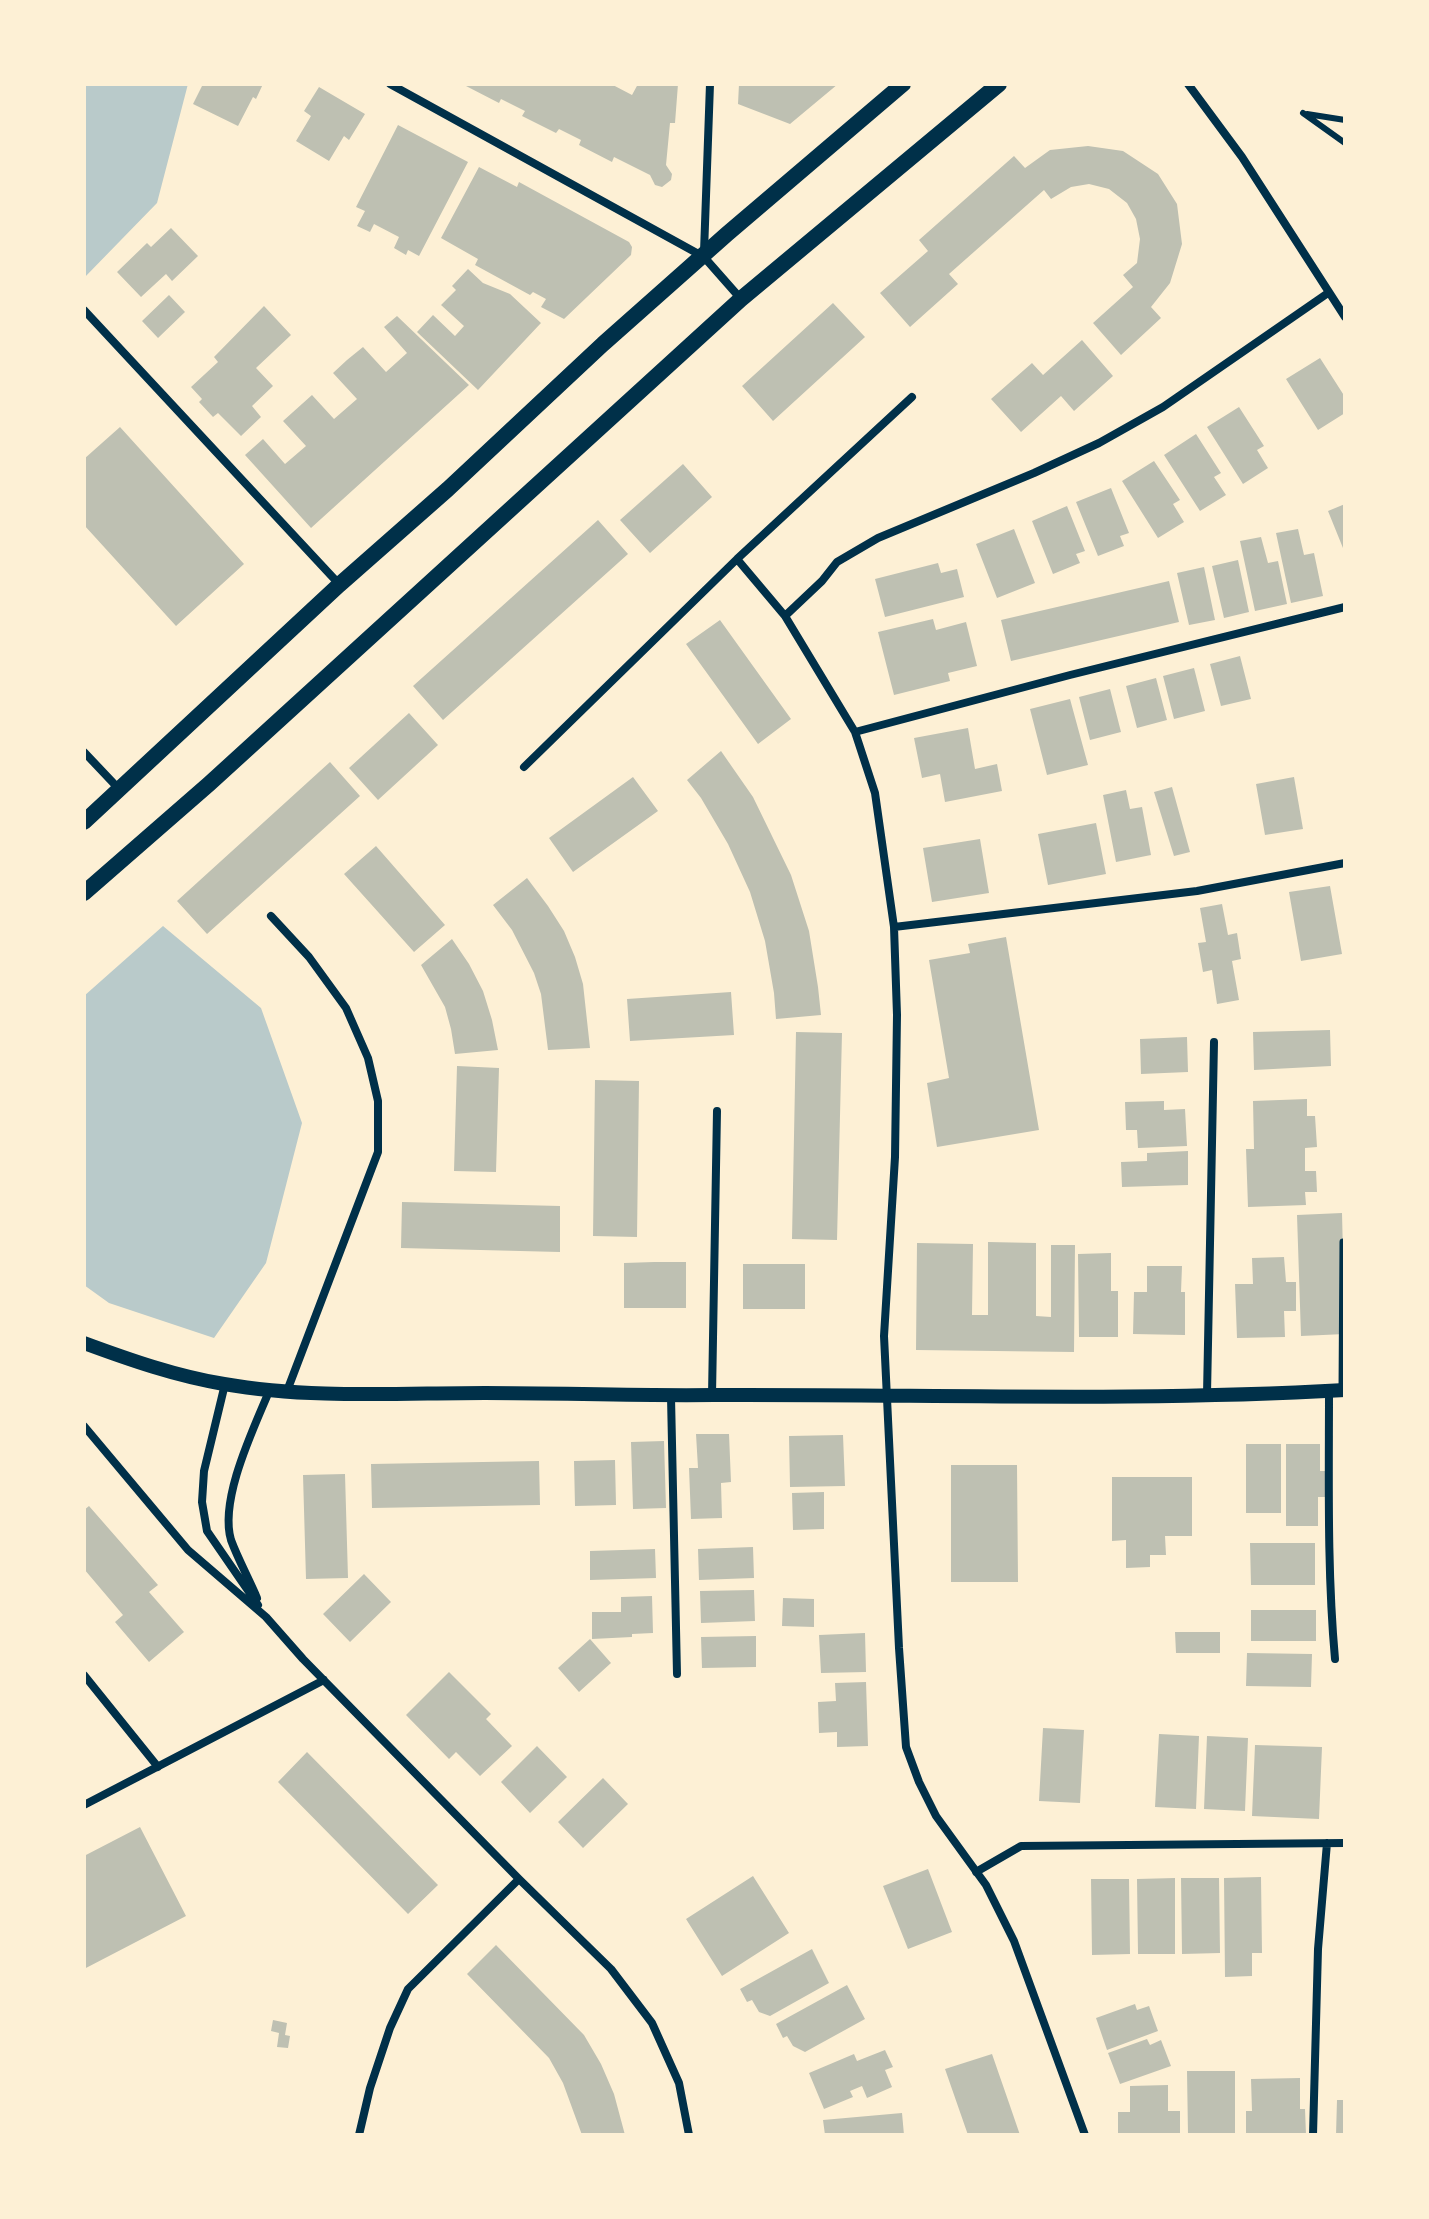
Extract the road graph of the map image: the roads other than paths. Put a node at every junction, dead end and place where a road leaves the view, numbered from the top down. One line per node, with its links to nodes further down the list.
1 (390, 84): 8 (street)
2 (710, 84): 8 (street)
3 (903, 84): 8 (main road)
4 (999, 84): 10 (main road)
5 (1188, 84): 9 (street)
6 (1345, 120): 7 (lane)
7 (1345, 143)
8 (704, 257): 10 (street); 15 (main road)
9 (1328, 293): 12 (street); 17 (street)
10 (741, 299): 24 (main road)
11 (84, 310): 15 (street)
12 (1345, 317)
13 (912, 397): 14 (street)
14 (737, 559): 17 (street); 20 (street)
15 (339, 585): 21 (main road)
16 (1345, 607): 18 (street)
17 (785, 616): 18 (street)
18 (855, 732): 26 (street)
19 (84, 752): 21 (street)
20 (524, 767)
21 (120, 790): 22 (main road)
22 (84, 822)
23 (1345, 863): 26 (street)
24 (84, 893)
25 (271, 916): 34 (street)
26 (894, 927): 37 (street)
27 (1214, 1042): 35 (street)
28 (717, 1111): 36 (street)
29 (1343, 1242): 33 (street)
30 (84, 1343): 31 (street)
31 (225, 1384): 32 (street); 40 (street)
32 (270, 1389): 34 (street); 40 (street)
33 (1339, 1390): 35 (street); 41 (street)
34 (287, 1391): 38 (street)
35 (1207, 1394): 37 (street)
36 (712, 1395): 37 (street); 38 (street)
37 (887, 1396): 49 (street)
38 (671, 1397): 42 (street)
39 (84, 1426): 40 (street)
40 (266, 1617): 44 (street)
41 (1335, 1659)
42 (677, 1674)
43 (84, 1675): 45 (street)
44 (324, 1680): 45 (street); 50 (street)
45 (158, 1767): 46 (street)
46 (84, 1805)
47 (1327, 1843): 48 (street); 49 (street); 54 (street)
48 (1345, 1843)
49 (976, 1872): 53 (street)
50 (519, 1879): 51 (street); 52 (street)
51 (359, 2135)
52 (689, 2135)
53 (1085, 2135)
54 (1313, 2135)

